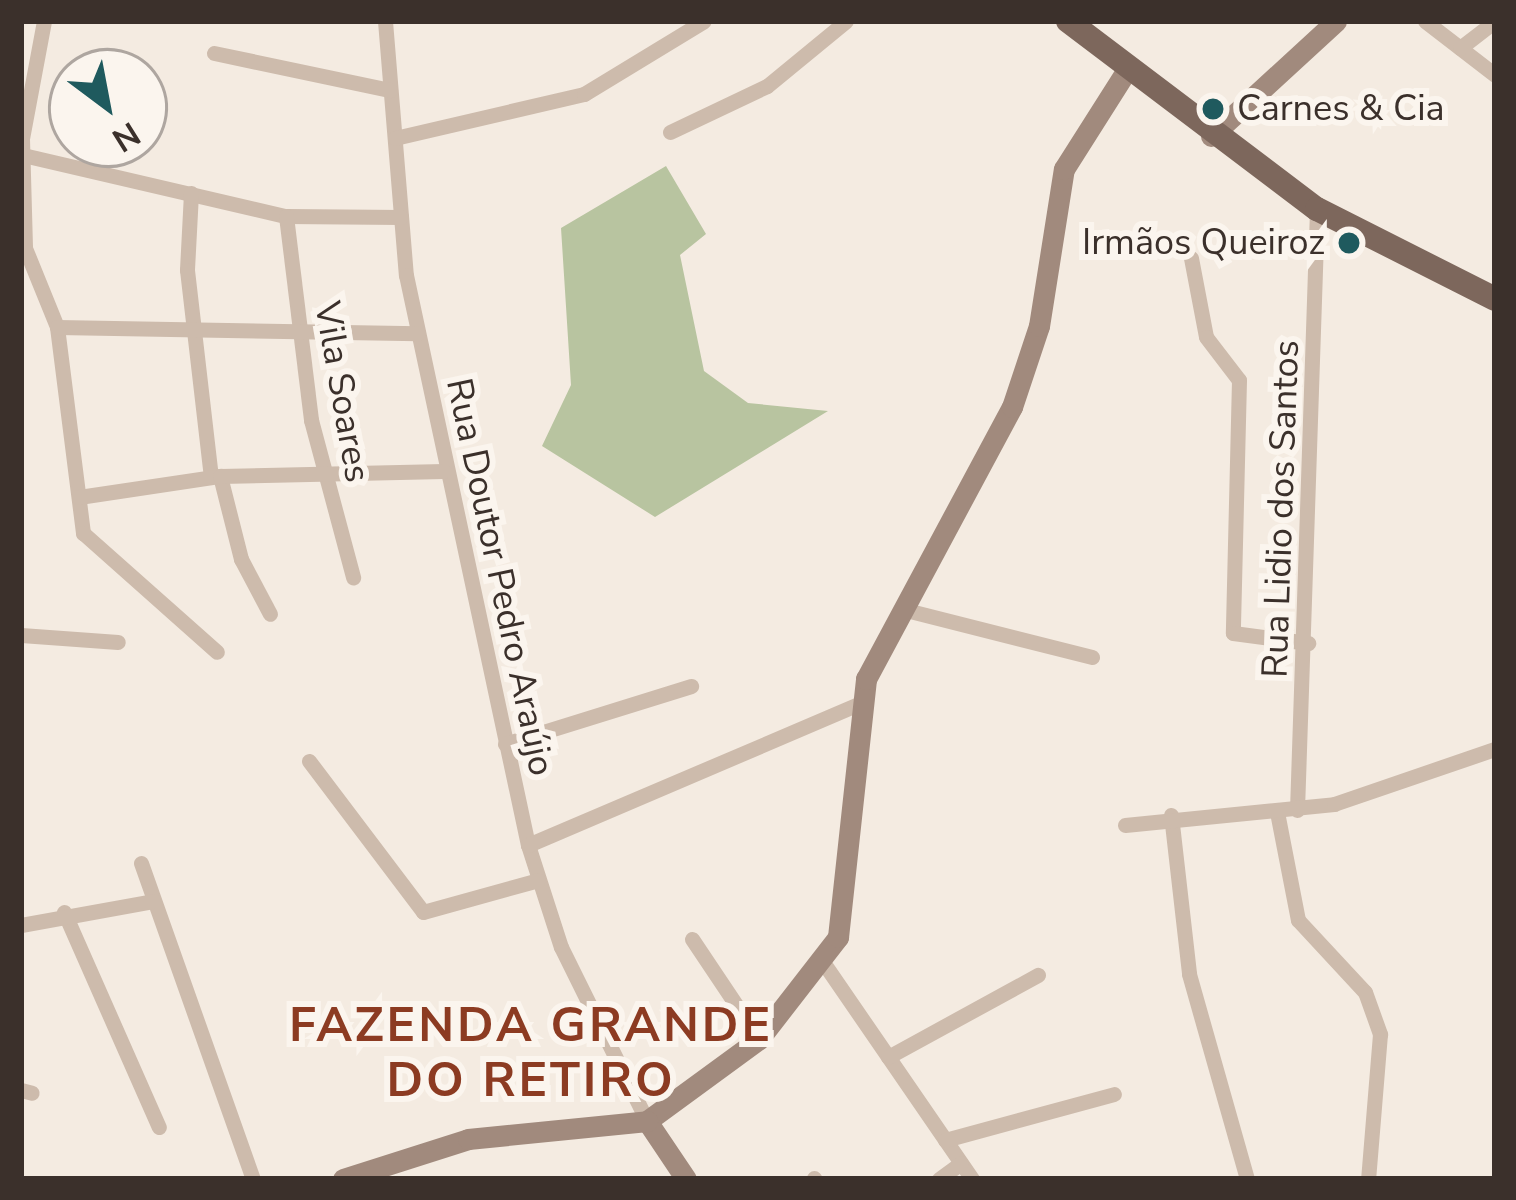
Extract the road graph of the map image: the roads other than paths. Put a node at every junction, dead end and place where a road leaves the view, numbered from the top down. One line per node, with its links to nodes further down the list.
1 (44, 21): 17 (street)
2 (385, 21): 13 (street, Rua Doutor Pedro Araújo)
3 (704, 21): 16 (street)
4 (846, 21): 14 (street)
5 (1068, 21): 11 (main road)
6 (1336, 21): 15 (street)
7 (1425, 21): 9 (street)
8 (1495, 21): 9 (street)
9 (1460, 48): 12 (street)
10 (214, 53): 13 (street)
11 (1128, 68): 15 (main road); 33 (street)
12 (1493, 72)
13 (390, 90): 16 (street, Rua Doutor Pedro Araújo)
14 (670, 131)
15 (1211, 136): 19 (main road)
16 (395, 138): 21 (street, Rua Doutor Pedro Araújo)
17 (23, 155): 18 (street); 24 (street)
18 (191, 193): 20 (street); 25 (street)
19 (1317, 209): 23 (main road); 37 (street, Rua Lidio dos Santos)
20 (286, 216): 21 (street); 27 (street, Vila Soares)
21 (401, 217): 26 (street, Rua Doutor Pedro Araújo)
22 (1191, 258): 37 (street)
23 (1495, 298)
24 (57, 327): 25 (street); 31 (street)
25 (195, 330): 27 (street); 30 (street)
26 (418, 333): 27 (street); 28 (street, Rua Doutor Pedro Araújo)
27 (299, 335): 29 (street, Vila Soares)
28 (444, 471): 29 (street); 42 (street, Rua Doutor Pedro Araújo)
29 (321, 474): 30 (street); 32 (street, Vila Soares)
30 (215, 477): 31 (street); 34 (street)
31 (79, 497): 38 (street)
32 (353, 577)
33 (902, 609): 39 (street); 41 (street)
34 (270, 614)
35 (21, 635): 36 (street)
36 (118, 642)
37 (1308, 643): 45 (street, Rua Lidio dos Santos)
38 (218, 652)
39 (1092, 657)
40 (691, 686): 42 (street)
41 (861, 703): 49 (street); 56 (street)
42 (505, 744): 49 (street, Rua Doutor Pedro Araújo)
43 (1495, 749): 45 (street)
44 (309, 761): 51 (street)
45 (1297, 810): 46 (street)
46 (1277, 812): 47 (street); 71 (street)
47 (1171, 815): 48 (street); 70 (street)
48 (1125, 824)
49 (528, 844): 51 (street, Rua Doutor Pedro Araújo)
50 (141, 863): 52 (street)
51 (538, 880): 61 (street, Rua Doutor Pedro Araújo)
52 (153, 901): 53 (street); 65 (street)
53 (64, 912): 54 (street); 62 (street)
54 (21, 925)
55 (692, 939): 58 (street)
56 (825, 965): 58 (street); 59 (street)
57 (1038, 975): 59 (street)
58 (759, 1040): 61 (street)
59 (888, 1058): 63 (street)
60 (1114, 1094): 63 (street)
61 (647, 1121): 66 (street); 67 (street)
62 (159, 1126)
63 (945, 1140): 64 (street)
64 (961, 1163): 68 (street); 69 (street)
65 (253, 1179)
66 (344, 1179)
67 (686, 1179)
68 (939, 1179)
69 (972, 1179)
70 (1247, 1179)
71 (1368, 1179)

